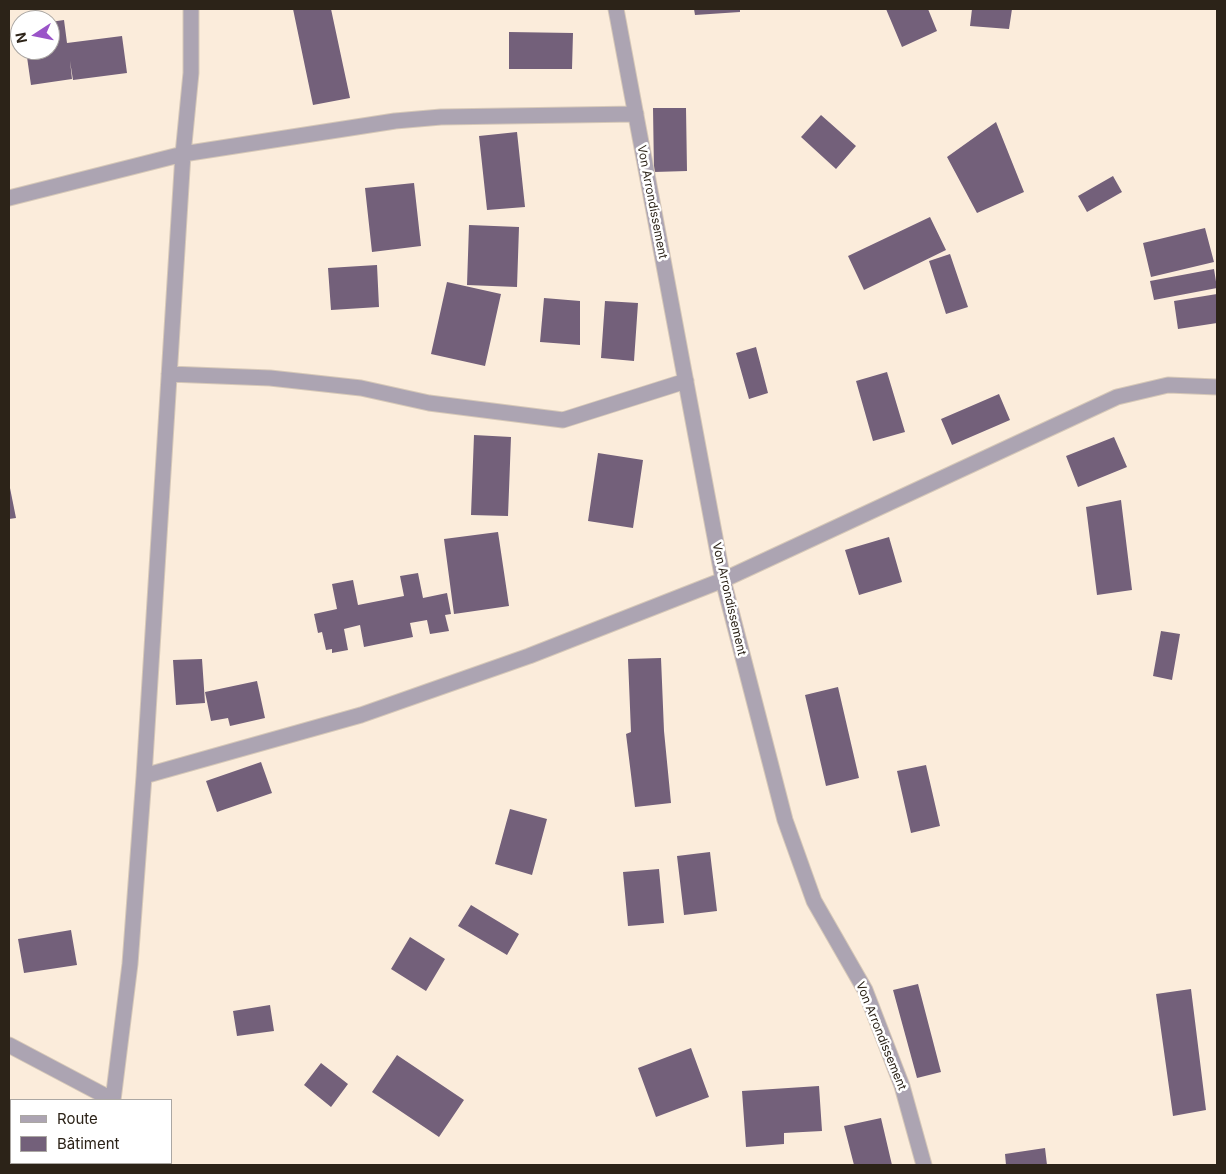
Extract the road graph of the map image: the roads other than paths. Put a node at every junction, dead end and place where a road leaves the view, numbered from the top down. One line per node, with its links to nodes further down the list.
1 (191, 9): 4 (street)
2 (616, 9): 3 (street, Von Arrondissement)
3 (636, 114): 4 (street); 7 (street, Von Arrondissement)
4 (183, 154): 5 (street); 6 (street)
5 (9, 198)
6 (169, 374): 7 (street); 10 (street)
7 (686, 381): 9 (street, Von Arrondissement)
8 (1217, 387): 9 (street)
9 (723, 580): 10 (street); 14 (street, Von Arrondissement)
10 (144, 776): 13 (street)
11 (9, 1045): 12 (street)
12 (111, 1099)
13 (113, 1099)
14 (924, 1165)

